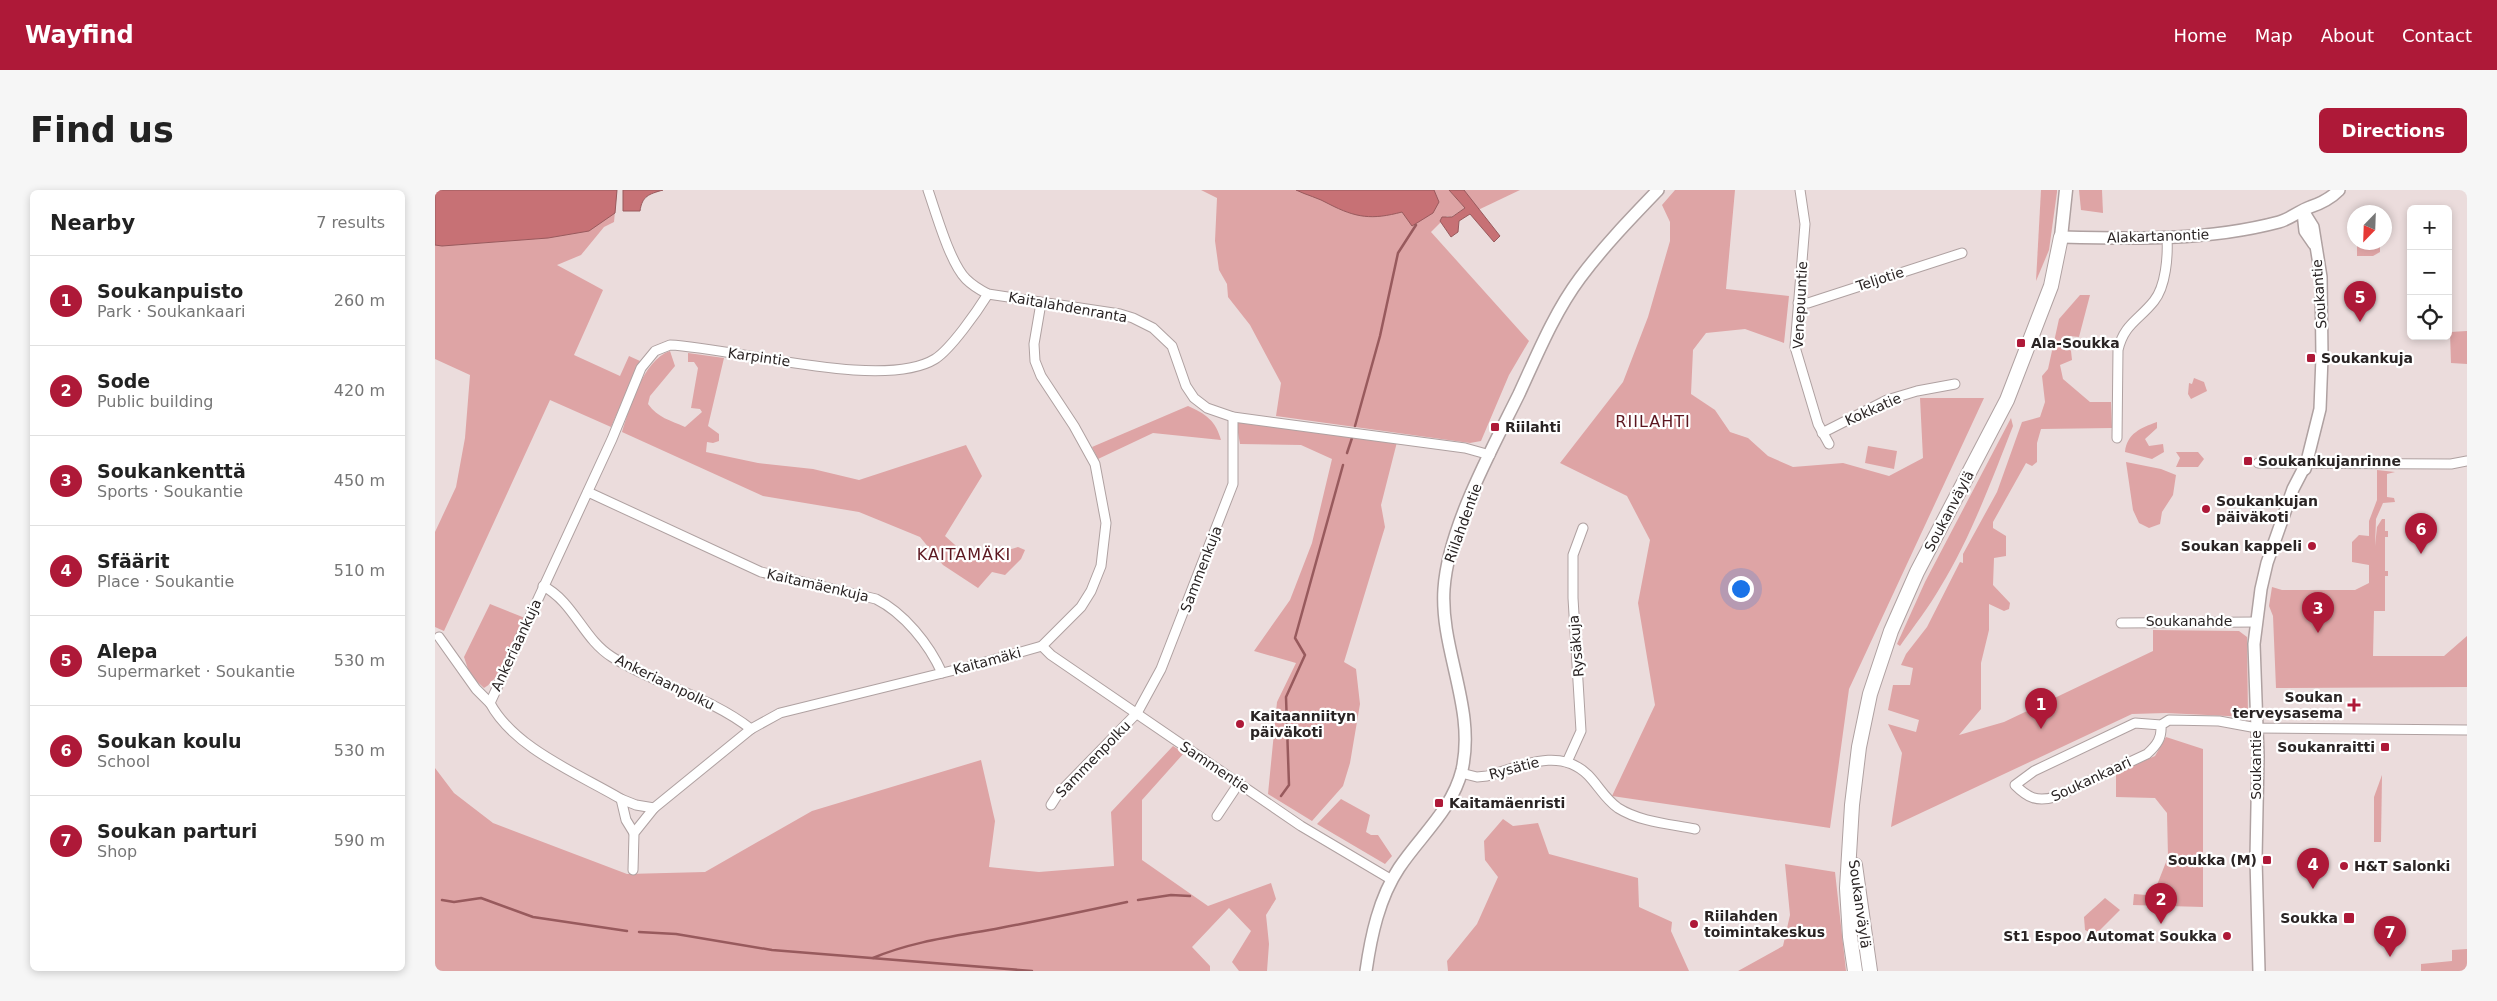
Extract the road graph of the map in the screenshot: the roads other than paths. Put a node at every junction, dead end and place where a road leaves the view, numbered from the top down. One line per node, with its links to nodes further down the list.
1 (928, 190): 11 (street, Kaitalahdenranta)
2 (1658, 190): 19 (street, Riilahdentie)
3 (1799, 190): 13 (street, Venepuuntie)
4 (2065, 190): 8 (main road, Soukanväylä)
5 (2330, 190): 7 (street, Alakartanontie)
6 (2339, 190): 7 (street, Alakartanontie)
7 (2307, 209): 9 (street, Alakartanontie); 21 (street, Soukantie)
8 (2061, 237): 9 (street, Alakartanontie); 46 (main road, Soukanväylä)
9 (2167, 238): 17 (street)
10 (1962, 252): 13 (street, Teljotie)
11 (988, 294): 12 (street, Kaitalahdenranta); 23 (street, Karpintie)
12 (1041, 303): 15 (street, Kaitalahdenranta); 29 (street, Kaitamäki)
13 (1799, 303): 16 (street, Venepuuntie)
14 (1955, 384): 16 (street, Kokkatie)
15 (1233, 417): 19 (street, Kaitalahdenranta); 32 (street, Sammenkuja)
16 (1822, 433): 18 (street, Venepuuntie)
17 (2117, 438)
18 (1829, 444)
19 (1489, 455): 38 (street, Riilahdentie)
20 (2467, 461): 21 (street)
21 (2307, 462): 22 (street); 26 (street, Soukantie)
22 (2258, 464)
23 (588, 492): 25 (street, Ankeriaankuja); 30 (street, Kaitamäenkuja)
24 (1583, 528): 37 (street, Rysäkuja)
25 (543, 586): 31 (street, Ankeriaankuja); 35 (street, Ankeriaanpolku)
26 (2257, 622): 27 (street, Soukanahde); 34 (street, Soukantie)
27 (2121, 623)
28 (439, 637): 31 (street)
29 (1043, 646): 30 (street, Kaitamäki); 32 (street, Sammentie)
30 (942, 673): 35 (street, Kaitamäki)
31 (490, 703): 40 (street, Ankeriaankuja)
32 (1137, 713): 39 (street, Sammentie); 41 (street, Sammenpolku)
33 (2161, 725): 33 (street, Soukankaari); 34 (street, Soukankaari)
34 (2257, 728): 36 (street, Soukankaari); 52 (street, Soukantie)
35 (751, 729): 42 (street, Kaitamäki)
36 (2467, 730)
37 (1567, 762): 38 (street, Rysätie); 44 (street)
38 (1461, 773): 48 (street, Riilahdentie)
39 (1239, 783): 43 (street); 48 (street, Sammentie)
40 (621, 798): 42 (street, Ankeriaankuja); 45 (street)
41 (1051, 805)
42 (654, 808): 45 (street, Kaitamäki)
43 (1217, 816)
44 (1695, 829)
45 (634, 833): 47 (street)
46 (1851, 838): 50 (main road, Soukanväylä); 51 (main road, Soukanväylä)
47 (633, 870)
48 (1392, 880): 49 (street, Riilahdentie)
49 (1366, 971)
50 (1855, 971)
51 (1869, 971)
52 (2259, 971)

